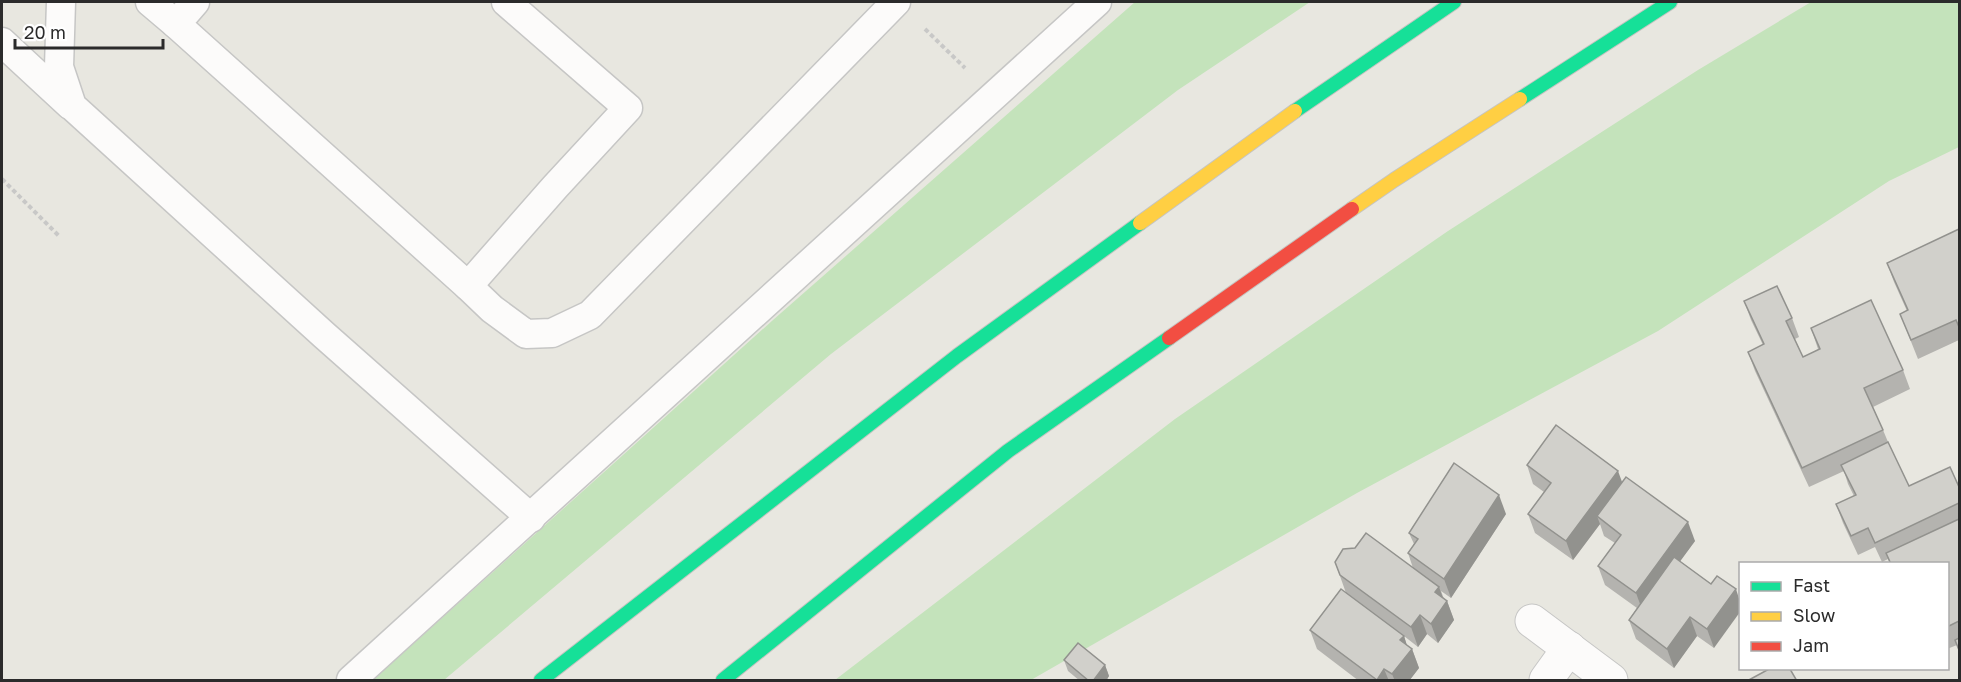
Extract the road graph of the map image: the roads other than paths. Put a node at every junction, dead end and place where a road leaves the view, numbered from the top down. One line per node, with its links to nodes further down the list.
1 (61, 2): 11 (lane)
2 (150, 2): 9 (lane)
3 (195, 2): 9 (lane)
4 (506, 2): 12 (lane)
5 (896, 2): 12 (lane)
6 (1097, 2): 13 (lane)
7 (1454, 2): 17 (highway)
8 (1670, 2): 18 (highway)
9 (176, 24): 12 (lane)
10 (2, 42): 11 (lane)
11 (72, 106): 13 (lane)
12 (468, 286)
13 (531, 518): 16 (lane)
14 (1532, 621): 15 (street)
15 (1569, 648): 19 (street); 20 (street)
16 (351, 681)
17 (541, 681)
18 (723, 681)
19 (1546, 681)
20 (1611, 681)

